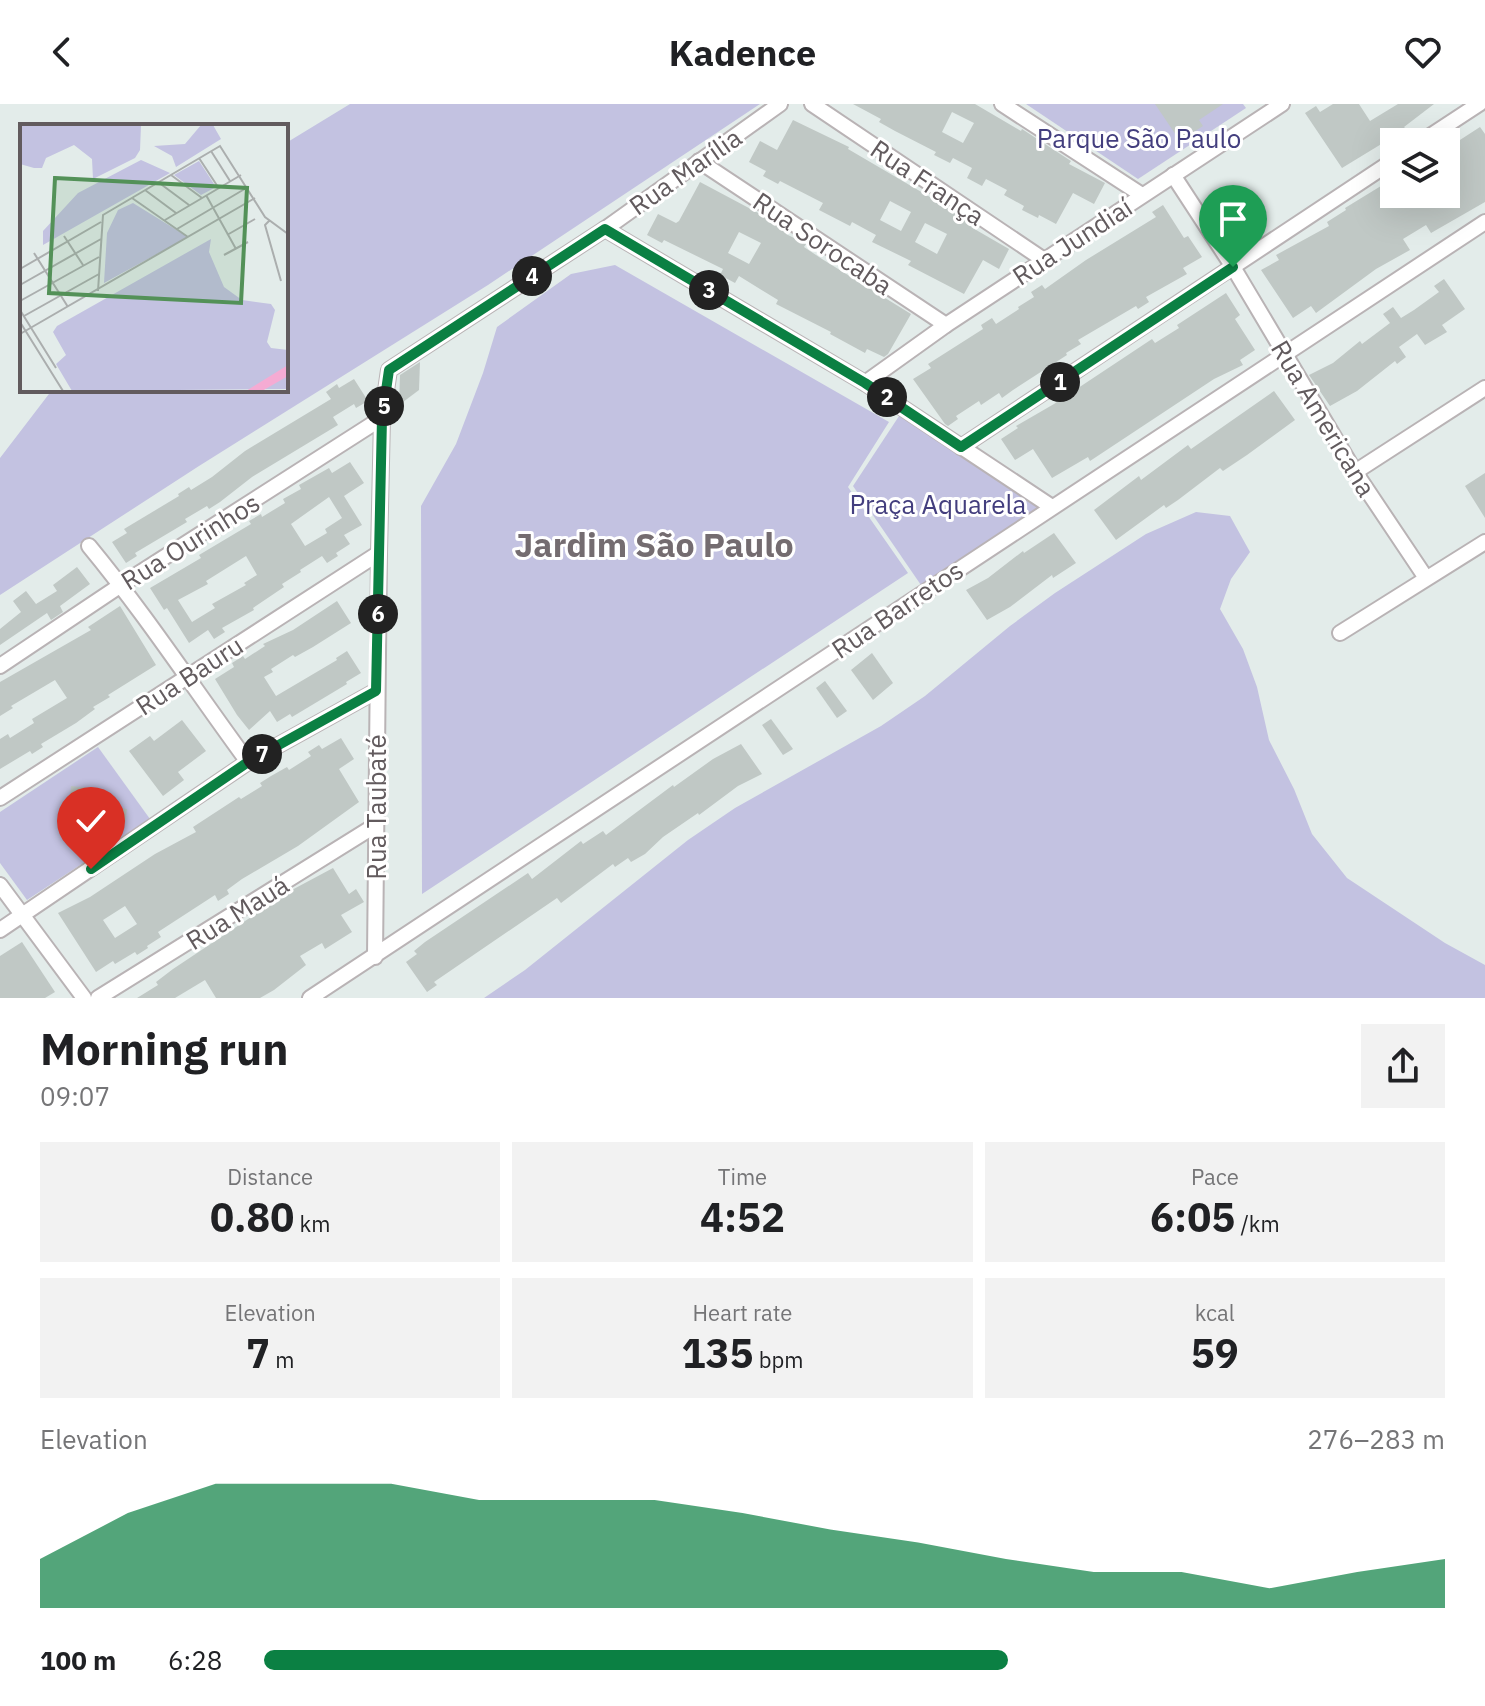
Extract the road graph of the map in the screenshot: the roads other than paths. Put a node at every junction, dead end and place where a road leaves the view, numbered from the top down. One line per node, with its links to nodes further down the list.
1 (780, 104): 8 (street, Rua Marília)
2 (812, 104): 14 (street, Rua França)
3 (1002, 104): 11 (street)
4 (1282, 104): 6 (street, Rua Jundiaí)
5 (1479, 104): 7 (street)
6 (1264, 109): 10 (street, Rua Jundiaí)
7 (1442, 128)
8 (699, 161): 13 (street, Rua Marília); 16 (street, Rua Sorocaba)
9 (1380, 169): 15 (street)
10 (1173, 175): 11 (street, Rua Jundiaí); 15 (street, Rua Americana)
11 (1142, 195): 14 (street, Rua Jundiaí)
12 (1485, 222): 17 (street, Rua Barretos)
13 (605, 229): 18 (street, Rua Marília); 19 (street)
14 (1044, 260): 16 (street, Rua Jundiaí)
15 (1233, 267): 17 (street, Rua Americana); 22 (street)
16 (946, 325): 19 (street, Rua Jundiaí)
17 (1285, 353): 23 (street, Rua Americana); 24 (street, Rua Barretos)
18 (389, 370): 21 (street, Rua Taubaté)
19 (865, 383): 22 (street)
20 (1485, 388): 23 (street)
21 (382, 418): 27 (street, Rua Taubaté); 29 (street, Rua Ourinhos)
22 (961, 447): 24 (street)
23 (1355, 472): 28 (street, Rua Americana)
24 (1052, 507): 40 (street, Rua Barretos)
25 (1485, 542): 28 (street)
26 (89, 546): 29 (street)
27 (379, 553): 32 (street, Rua Bauru); 33 (street, Rua Taubaté)
28 (1426, 578): 30 (street)
29 (121, 585): 31 (street, Rua Ourinhos); 32 (street)
30 (1340, 633)
31 (0, 666)
32 (185, 677): 34 (street); 35 (street, Rua Bauru)
33 (376, 691): 34 (street); 36 (street, Rua Taubaté)
34 (248, 762): 38 (street)
35 (0, 798)
36 (376, 825): 40 (street, Rua Taubaté); 42 (street, Rua Mauá)
37 (0, 885): 38 (street)
38 (21, 916): 39 (street); 41 (street)
39 (0, 930)
40 (375, 957): 43 (street, Rua Barretos)
41 (84, 998)
42 (98, 998)
43 (310, 998)

